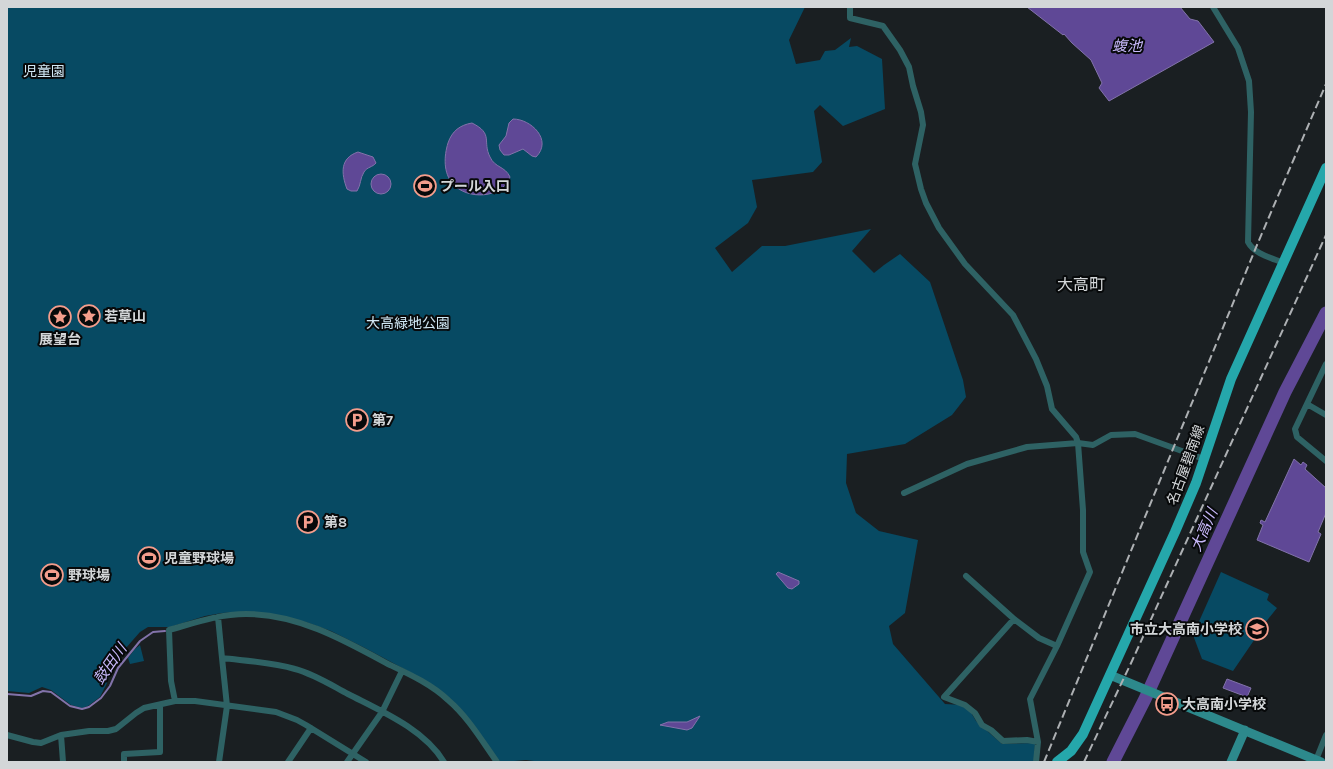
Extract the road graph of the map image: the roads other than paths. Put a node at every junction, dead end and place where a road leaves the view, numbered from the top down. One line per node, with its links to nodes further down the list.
1 (850, 7): 8 (street)
2 (1213, 7): 4 (street)
3 (1326, 168): 4 (main road, 名古屋碧南線)
4 (1284, 263): 9 (main road, 名古屋碧南線)
5 (1326, 364): 6 (street)
6 (1308, 404): 7 (street); 10 (street)
7 (1326, 415)
8 (1078, 443): 9 (street); 11 (street); 15 (street)
9 (1204, 459): 18 (main road, 名古屋碧南線)
10 (1326, 461)
11 (904, 493)
12 (966, 576): 14 (street)
13 (218, 617): 16 (street); 17 (street); 19 (street)
14 (1014, 619): 15 (street); 28 (street)
15 (1057, 646): 28 (street)
16 (222, 658): 21 (street); 22 (street)
17 (402, 671): 22 (street); 38 (street)
18 (1110, 675): 24 (street); 40 (main road, 名古屋碧南線)
19 (175, 701): 20 (street); 21 (street)
20 (160, 704): 26 (street); 32 (street)
21 (227, 706): 23 (street); 33 (street)
22 (382, 712): 29 (street); 37 (street)
23 (311, 728): 29 (street); 34 (street)
24 (1245, 730): 30 (street); 41 (street)
25 (7, 735): 26 (street)
26 (61, 735): 31 (street)
27 (1326, 735): 30 (street)
28 (1038, 742): 39 (street)
29 (353, 754): 35 (street); 36 (street)
30 (1319, 761)
31 (63, 762)
32 (124, 762)
33 (219, 762)
34 (288, 762)
35 (347, 762)
36 (366, 762)
37 (444, 762)
38 (497, 762)
39 (1036, 762)
40 (1057, 762)
41 (1231, 762)

